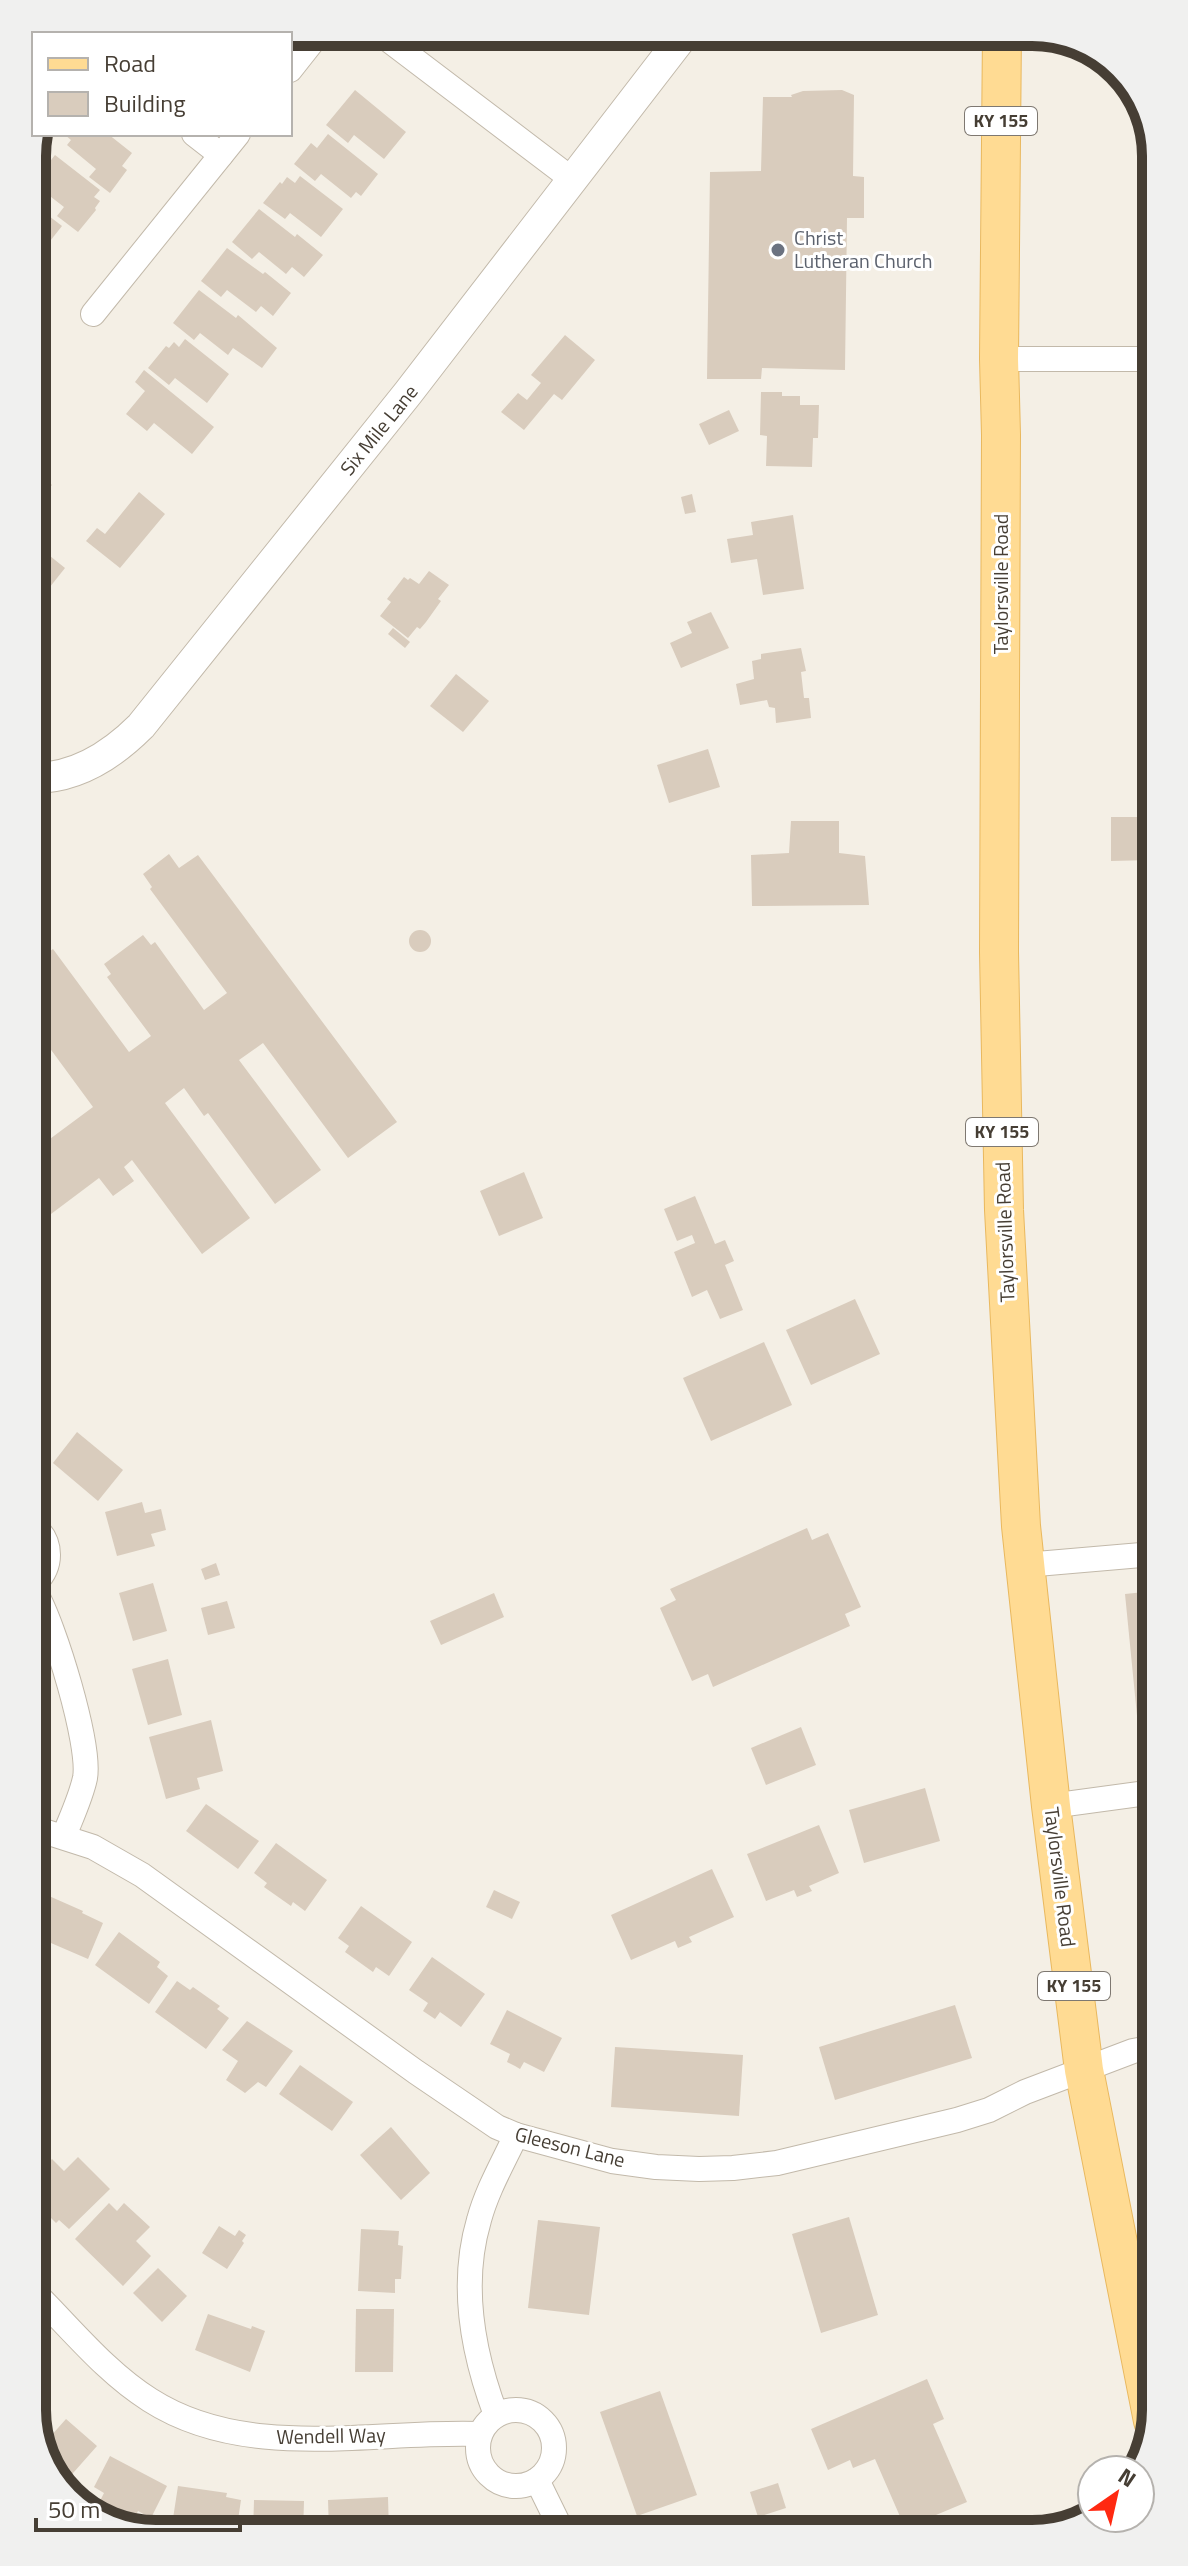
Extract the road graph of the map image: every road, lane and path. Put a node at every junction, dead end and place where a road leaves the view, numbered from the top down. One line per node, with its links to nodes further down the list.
1 (309, 46): 5 (street)
2 (396, 46): 9 (street)
3 (675, 46): 9 (street, Six Mile Lane)
4 (1002, 46): 11 (main road, Taylorsville Road / KY 155)
5 (292, 67)
6 (197, 136): 8 (street)
7 (236, 136): 8 (street)
8 (221, 155): 10 (street)
9 (573, 180): 13 (street, Six Mile Lane)
10 (93, 314)
11 (999, 359): 12 (street); 16 (main road, Taylorsville Road / KY 155)
12 (1142, 359)
13 (46, 776)
14 (46, 1543): 17 (street)
15 (1142, 1555): 16 (street)
16 (1025, 1565): 20 (main road, Taylorsville Road / KY 155)
17 (46, 1567)
18 (46, 1610): 22 (street)
19 (1142, 1794): 20 (street)
20 (1051, 1806): 24 (main road, Taylorsville Road / KY 155)
21 (46, 1831): 22 (street, Gleeson Lane)
22 (64, 1836): 25 (street, Gleeson Lane)
23 (1142, 2049): 24 (street, Gleeson Lane)
24 (1084, 2070): 25 (street, Gleeson Lane); 27 (main road, Taylorsville Road / KY 155)
25 (516, 2135): 28 (street)
26 (46, 2304): 29 (street, Wendell Way)
27 (1142, 2365)
28 (496, 2415): 29 (street); 30 (street)
29 (480, 2434): 30 (street)
30 (537, 2480): 31 (street)
31 (557, 2520)

